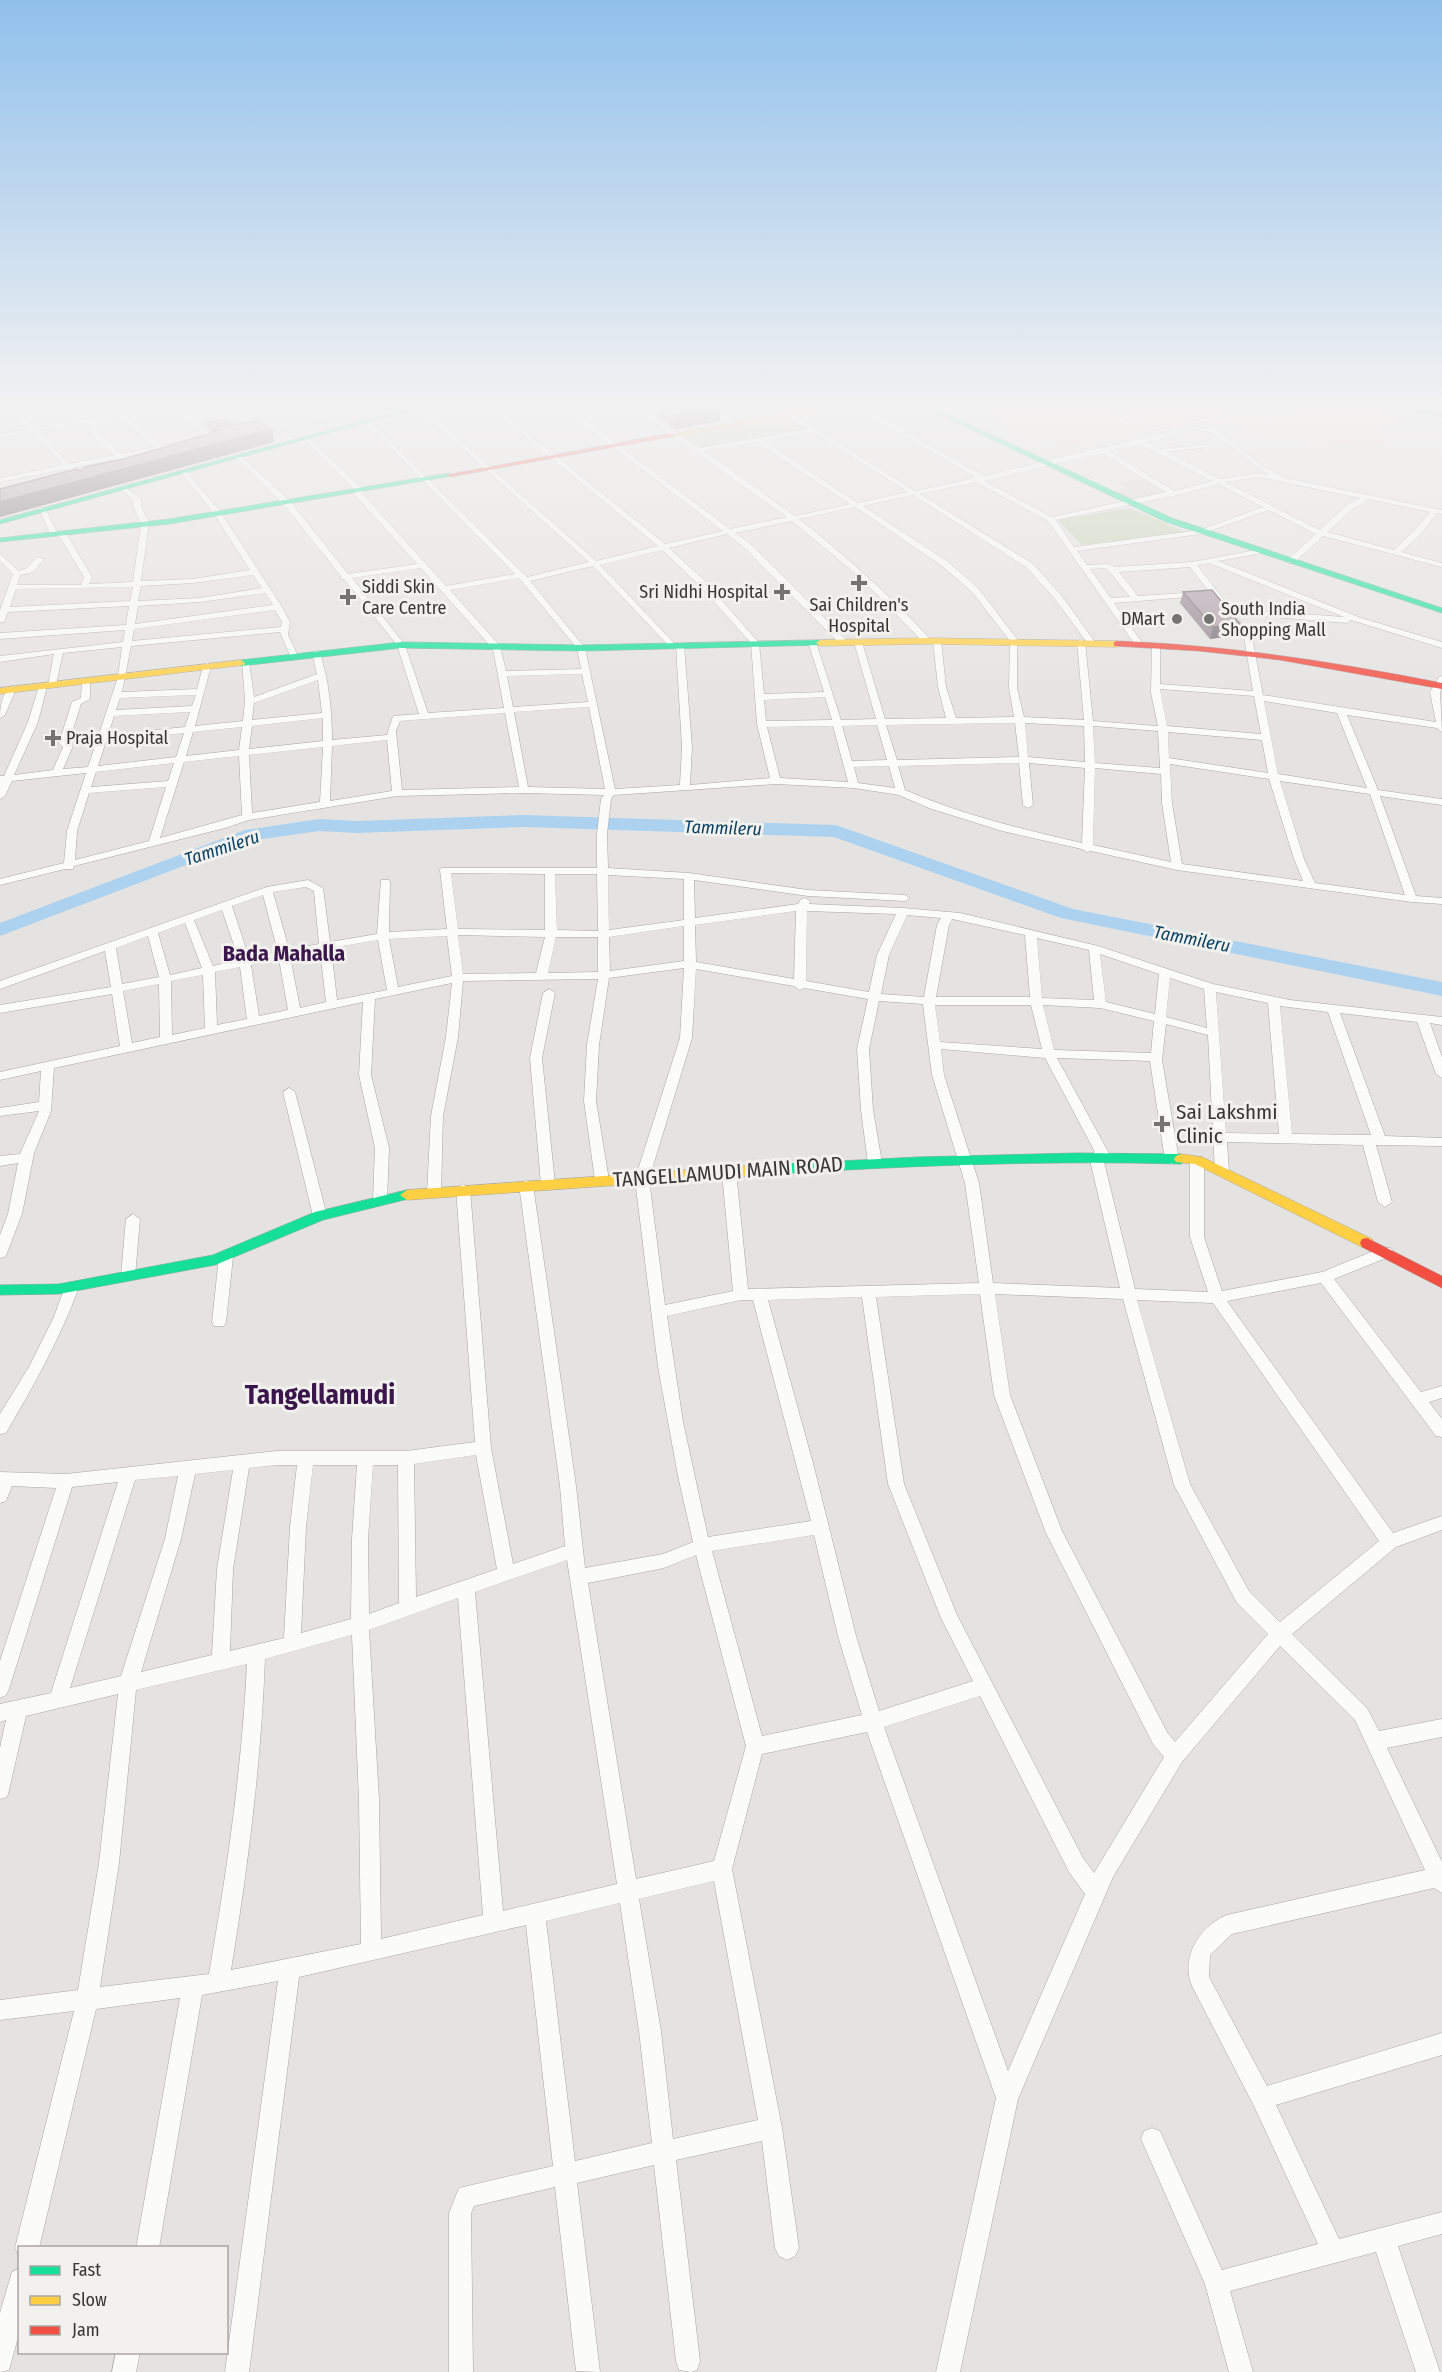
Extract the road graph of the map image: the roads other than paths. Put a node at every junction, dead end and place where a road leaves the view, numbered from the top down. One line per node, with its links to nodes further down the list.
1 (19, 517): 24 (street)
2 (45, 517): 29 (street)
3 (142, 517): 25 (street)
4 (191, 517): 25 (street)
5 (220, 517): 45 (street)
6 (298, 517): 48 (street)
7 (380, 517): 42 (street)
8 (462, 517): 49 (street)
9 (542, 517): 39 (street)
10 (625, 517): 31 (street)
11 (707, 517): 26 (street)
12 (796, 517): 22 (street)
13 (874, 517): 72 (street)
14 (954, 517): 73 (street)
15 (1047, 517): 23 (street)
16 (1064, 517): 23 (street)
17 (1164, 517): 27 (street)
18 (1244, 517): 27 (street)
19 (1286, 517): 28 (street)
20 (1341, 517): 28 (street)
21 (1433, 517): 34 (street)
22 (790, 518): 26 (street); 68 (street)
23 (1051, 519): 32 (street)
24 (0, 522)
25 (145, 523): 29 (street); 50 (street)
26 (727, 532): 31 (street); 70 (street)
27 (1201, 532): 32 (street); 33 (street)
28 (1320, 533): 34 (street); 38 (street)
29 (63, 535): 30 (street); 52 (street)
30 (0, 540)
31 (661, 547): 39 (street); 74 (street)
32 (1074, 549): 43 (street)
33 (1259, 551): 37 (street); 38 (street)
34 (1394, 554): 41 (street)
35 (0, 556): 46 (street)
36 (40, 559): 46 (street)
37 (1211, 561): 40 (street); 64 (street)
38 (1291, 561): 60 (street)
39 (594, 563): 49 (street); 78 (street)
40 (1192, 564): 44 (street); 55 (street)
41 (1442, 565)
42 (421, 566): 48 (street); 53 (street)
43 (1085, 567): 44 (street); 57 (street)
44 (1113, 570): 56 (street)
45 (255, 572): 50 (street); 54 (street)
46 (17, 574): 47 (street); 51 (street)
47 (0, 575)
48 (344, 577): 77 (street)
49 (523, 578): 53 (street); 82 (street)
50 (137, 584): 52 (street); 58 (street)
51 (13, 587): 52 (street); 61 (street)
52 (84, 587)
53 (444, 589): 81 (street)
54 (266, 590): 58 (street); 59 (street)
55 (1217, 593): 56 (street); 62 (street)
56 (1136, 599): 57 (street)
57 (1108, 601): 75 (street)
58 (134, 603): 61 (street); 65 (street)
59 (278, 607): 65 (street); 66 (street)
60 (1439, 607)
61 (4, 610): 63 (street)
62 (1231, 611): 64 (street); 85 (street)
63 (0, 620): 67 (street)
64 (1358, 620): 80 (street)
65 (132, 627): 67 (street); 76 (street)
66 (283, 629): 76 (street); 86 (street)
67 (0, 635)
68 (932, 641): 71 (street); 72 (street); 116 (street)
69 (812, 642): 70 (street); 74 (street); 100 (street)
70 (843, 642): 71 (street)
71 (858, 642): 114 (street)
72 (1014, 642): 73 (street); 113 (street)
73 (1086, 642): 75 (street); 118 (street)
74 (755, 643): 78 (street); 103 (street)
75 (1139, 644): 79 (street)
76 (128, 645): 83 (street); 93 (street)
77 (401, 645): 81 (street); 84 (street); 112 (street)
78 (675, 645): 82 (street); 141 (street)
79 (1156, 645): 85 (street); 97 (street)
80 (1442, 645)
81 (497, 648): 82 (street); 91 (street)
82 (581, 648): 90 (street)
83 (59, 651): 87 (street); 96 (street)
84 (316, 653): 86 (street); 92 (street)
85 (1252, 654): 95 (street); 102 (street)
86 (294, 656): 88 (street)
87 (0, 659)
88 (245, 662): 89 (street); 104 (street)
89 (207, 666): 93 (street); 99 (street)
90 (586, 671): 91 (street); 105 (street)
91 (501, 674): 106 (street)
92 (323, 675): 104 (street); 111 (street)
93 (122, 677): 94 (street); 101 (street)
94 (86, 681): 96 (street); 135 (street)
95 (1441, 683): 120 (street)
96 (47, 685): 98 (street); 137 (street)
97 (1156, 686): 102 (street); 121 (street)
98 (6, 690): 110 (street)
99 (201, 692): 101 (street); 107 (street)
100 (830, 694): 103 (street); 115 (street)
101 (116, 695): 109 (street)
102 (1258, 696): 108 (street); 124 (street)
103 (760, 697): 119 (street)
104 (250, 701): 117 (street)
105 (593, 704): 106 (street); 148 (street)
106 (510, 708): 112 (street); 143 (street)
107 (196, 709): 109 (street); 122 (street)
108 (1341, 711): 120 (street); 145 (street)
109 (111, 713): 125 (street)
110 (0, 715)
111 (328, 715): 117 (street); 126 (street)
112 (424, 715): 123 (street)
113 (1019, 720): 116 (street); 118 (street); 129 (street)
114 (881, 721): 115 (street); 116 (street); 130 (street)
115 (836, 722): 119 (street); 131 (street)
116 (952, 722)
117 (246, 723): 122 (street); 127 (street)
118 (1089, 723): 121 (street); 132 (street)
119 (762, 724): 138 (street)
120 (1442, 727)
121 (1163, 729): 124 (street); 133 (street)
122 (189, 730): 125 (street); 128 (street)
123 (391, 737): 126 (street); 146 (street)
124 (1265, 737): 136 (street)
125 (103, 738): 134 (street)
126 (329, 744): 127 (street); 150 (street)
127 (244, 752): 128 (street); 152 (street)
128 (179, 759): 134 (street); 139 (street)
129 (1024, 760): 130 (street); 132 (street); 151 (street)
130 (893, 762): 131 (street); 144 (street)
131 (848, 764): 140 (street)
132 (1089, 765): 133 (street); 154 (street)
133 (1164, 766): 136 (street); 156 (street)
134 (94, 770): 135 (street); 142 (street)
135 (57, 773): 137 (street)
136 (1273, 775): 145 (street); 162 (street)
137 (3, 779): 147 (street)
138 (776, 781): 140 (street); 141 (street)
139 (171, 784): 142 (street); 153 (street)
140 (854, 785): 144 (street)
141 (685, 788): 148 (street)
142 (86, 790): 155 (street)
143 (524, 790): 146 (street); 148 (street)
144 (901, 792): 154 (street)
145 (1374, 792): 149 (street); 165 (street)
146 (397, 793): 150 (street)
147 (0, 796)
148 (608, 796): 157 (street)
149 (1442, 802)
150 (325, 803): 152 (street)
151 (1028, 805)
152 (247, 817): 153 (street)
153 (154, 841): 155 (street)
154 (1088, 849): 156 (street)
155 (69, 867): 160 (street)
156 (1177, 867): 162 (street)
157 (602, 871): 158 (street); 159 (street); 176 (street)
158 (550, 873): 174 (street); 175 (street)
159 (689, 876): 164 (street); 172 (street)
160 (0, 882)
161 (385, 882): 178 (street)
162 (1310, 884): 165 (street)
163 (267, 890): 168 (street); 180 (street); 182 (street)
164 (808, 893): 167 (street); 169 (street)
165 (1412, 899): 166 (street)
166 (1442, 901)
167 (904, 904): 169 (street); 170 (street); 197 (street)
168 (226, 905): 171 (street); 183 (street)
169 (802, 907): 172 (street); 192 (street)
170 (948, 915): 177 (street); 200 (street)
171 (188, 918): 173 (street); 185 (street)
172 (689, 920): 176 (street); 184 (street)
173 (152, 931): 179 (street); 190 (street)
174 (453, 932): 175 (street); 178 (street); 189 (street)
175 (551, 933): 176 (street); 188 (street)
176 (604, 934): 187 (street)
177 (1031, 935): 181 (street); 201 (street)
178 (383, 936): 180 (street); 195 (street)
179 (110, 946): 191 (street); 194 (street)
180 (324, 946): 182 (street); 203 (street)
181 (1094, 948): 186 (street); 202 (street)
182 (284, 953): 183 (street); 206 (street)
183 (245, 962): 185 (street); 210 (street)
184 (689, 964): 187 (street); 192 (street); 237 (street)
185 (209, 970): 190 (street); 211 (street)
186 (1165, 972): 193 (street); 208 (street)
187 (604, 975): 188 (street); 238 (street)
188 (541, 976): 189 (street)
189 (458, 978): 195 (street); 242 (street)
190 (165, 979): 194 (street); 213 (street)
191 (0, 985)
192 (800, 986): 197 (street)
193 (1210, 987): 199 (street); 212 (street)
194 (118, 989): 205 (street); 215 (street)
195 (393, 993): 198 (street)
196 (549, 993): 239 (street)
197 (875, 997): 200 (street); 234 (street)
198 (369, 999): 203 (street); 243 (street)
199 (1274, 1000): 204 (street); 225 (street)
200 (929, 1001): 201 (street); 214 (street)
201 (1036, 1001): 202 (street); 216 (street)
202 (1100, 1004): 208 (street)
203 (332, 1006): 206 (street)
204 (1332, 1007): 207 (street); 226 (street)
205 (0, 1009)
206 (295, 1014): 210 (street)
207 (1422, 1018): 209 (street); 219 (street)
208 (1160, 1021): 212 (street); 217 (street)
209 (1442, 1021)
210 (254, 1023): 211 (street)
211 (211, 1030): 213 (street)
212 (1214, 1033): 224 (street)
213 (166, 1041): 215 (street)
214 (934, 1045): 216 (street); 230 (street)
215 (127, 1049): 218 (street)
216 (1049, 1054): 217 (street); 228 (street)
217 (1156, 1057): 231 (street)
218 (48, 1065): 220 (street); 222 (street)
219 (1442, 1074)
220 (0, 1076)
221 (289, 1092): 245 (street)
222 (45, 1106): 223 (street); 229 (street)
223 (0, 1112)
224 (1220, 1137): 225 (street); 236 (street)
225 (1286, 1138): 226 (street)
226 (1373, 1139): 227 (street); 244 (street)
227 (1442, 1142)
228 (1100, 1156): 230 (street, TANGELLAMUDI MAIN ROAD); 231 (street, TANGELLAMUDI MAIN ROAD); 259 (street)
229 (26, 1158): 233 (street); 247 (street)
230 (965, 1160): 234 (street, TANGELLAMUDI MAIN ROAD); 254 (street)
231 (1172, 1160): 232 (street, TANGELLAMUDI MAIN ROAD)
232 (1197, 1160): 236 (street, TANGELLAMUDI MAIN ROAD); 260 (street)
233 (0, 1161)
234 (875, 1163): 235 (street, TANGELLAMUDI MAIN ROAD)
235 (729, 1172): 237 (street, TANGELLAMUDI MAIN ROAD); 258 (street)
236 (1222, 1172): 248 (street, TANGELLAMUDI MAIN ROAD)
237 (642, 1179): 238 (street, TANGELLAMUDI MAIN ROAD); 261 (street)
238 (602, 1180): 239 (street, TANGELLAMUDI MAIN ROAD)
239 (548, 1184): 240 (street, TANGELLAMUDI MAIN ROAD)
240 (526, 1185): 241 (street, TANGELLAMUDI MAIN ROAD); 281 (street)
241 (463, 1189): 242 (street, TANGELLAMUDI MAIN ROAD); 267 (street)
242 (434, 1193): 243 (street, TANGELLAMUDI MAIN ROAD)
243 (380, 1201): 245 (street, TANGELLAMUDI MAIN ROAD)
244 (1385, 1203)
245 (320, 1216): 249 (street, TANGELLAMUDI MAIN ROAD)
246 (133, 1219): 250 (street)
247 (0, 1252)
248 (1386, 1252): 251 (street); 252 (street, TANGELLAMUDI MAIN ROAD)
249 (226, 1257): 250 (street, TANGELLAMUDI MAIN ROAD); 262 (street)
250 (128, 1276): 253 (street, TANGELLAMUDI MAIN ROAD)
251 (1324, 1276): 260 (street); 264 (street)
252 (1442, 1283)
253 (72, 1287): 255 (street, TANGELLAMUDI MAIN ROAD); 265 (street)
254 (985, 1288): 256 (street); 259 (street); 300 (street)
255 (0, 1290)
256 (868, 1292): 257 (street); 292 (street)
257 (759, 1294): 258 (street); 278 (street)
258 (741, 1295): 261 (street)
259 (1130, 1296): 260 (street); 287 (street)
260 (1217, 1298): 279 (street)
261 (659, 1312): 280 (street)
262 (219, 1322)
263 (1442, 1392): 264 (street)
264 (1417, 1399): 266 (street)
265 (0, 1428)
266 (1442, 1431)
267 (483, 1448): 269 (street); 282 (street)
268 (306, 1458): 270 (street); 271 (street); 288 (street)
269 (406, 1458): 270 (street); 285 (street)
270 (365, 1459): 286 (street)
271 (242, 1462): 272 (street); 290 (street)
272 (188, 1468): 273 (street); 291 (street)
273 (129, 1474): 275 (street); 294 (street)
274 (4, 1479): 275 (street); 276 (street)
275 (66, 1480): 293 (street)
276 (0, 1496)
277 (1442, 1523): 279 (street)
278 (820, 1527): 280 (street); 296 (street)
279 (1390, 1542): 287 (street)
280 (702, 1545): 283 (street); 299 (street)
281 (573, 1550): 282 (street); 283 (street)
282 (506, 1574): 284 (street)
283 (578, 1576): 304 (street)
284 (466, 1588): 285 (street); 307 (street)
285 (408, 1609): 286 (street)
286 (360, 1625): 288 (street); 308 (street)
287 (1279, 1634): 298 (street); 300 (street)
288 (292, 1644): 289 (street)
289 (256, 1654): 290 (street); 310 (street)
290 (221, 1662): 291 (street)
291 (128, 1684): 294 (street); 312 (street)
292 (985, 1686): 296 (street); 305 (street)
293 (0, 1689)
294 (57, 1701): 295 (street)
295 (9, 1711): 301 (street)
296 (873, 1722): 299 (street); 315 (street)
297 (1442, 1728): 298 (street)
298 (1374, 1742): 303 (street)
299 (755, 1746): 302 (street)
300 (1175, 1756): 305 (street)
301 (0, 1790)
302 (722, 1869): 304 (street); 317 (street)
303 (1441, 1879): 316 (street)
304 (628, 1891): 306 (street); 319 (street)
305 (1096, 1892): 315 (street)
306 (535, 1914): 307 (street); 320 (street)
307 (494, 1924): 308 (street)
308 (372, 1952): 309 (street)
309 (290, 1969): 310 (street); 334 (street)
310 (218, 1983): 311 (street)
311 (193, 1986): 312 (street); 324 (street)
312 (87, 2001): 313 (street); 323 (street)
313 (0, 2010)
314 (1442, 2044): 316 (street)
315 (1007, 2098): 336 (street)
316 (1262, 2098): 326 (street)
317 (771, 2128): 319 (street); 325 (street)
318 (1152, 2139): 327 (street)
319 (664, 2153): 320 (street); 331 (street)
320 (566, 2175): 332 (street); 335 (street)
321 (1442, 2223): 322 (street)
322 (1384, 2240): 326 (street); 338 (street)
323 (27, 2246)
324 (147, 2246)
325 (787, 2248)
326 (1334, 2253): 327 (street)
327 (1216, 2283): 337 (street)
328 (18, 2288): 330 (street)
329 (128, 2354): 333 (street)
330 (0, 2361)
331 (688, 2361)
332 (588, 2371)
333 (124, 2372)
334 (237, 2372)
335 (461, 2372)
336 (948, 2372)
337 (1241, 2372)
338 (1428, 2372)

